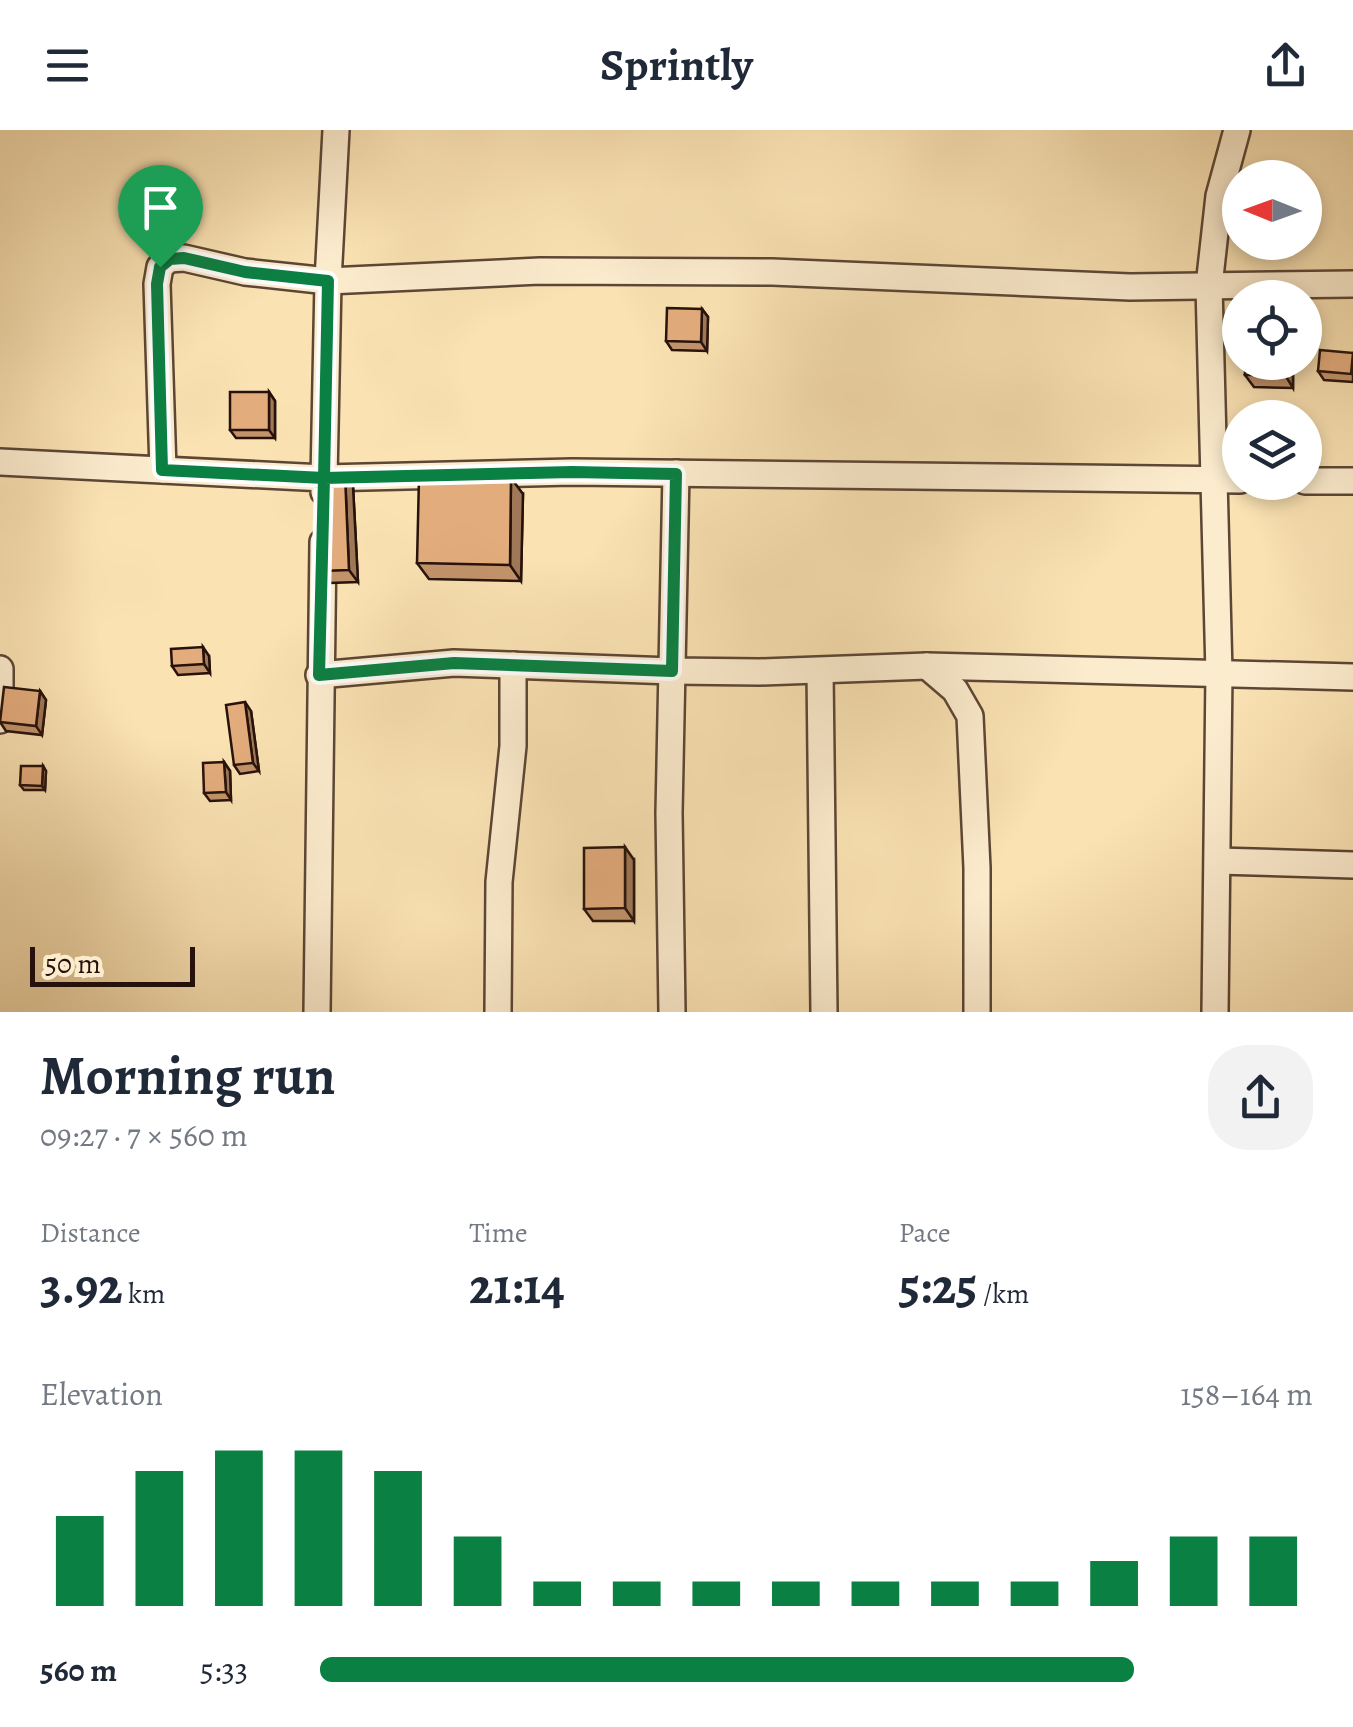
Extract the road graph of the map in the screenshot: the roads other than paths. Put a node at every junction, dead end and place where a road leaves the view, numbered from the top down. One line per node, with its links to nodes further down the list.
1 (336, 130): 3 (street)
2 (1237, 130): 5 (street)
3 (328, 281): 5 (street); 8 (street); 10 (street)
4 (1353, 284): 5 (street)
5 (1209, 286): 6 (street)
6 (1222, 426)
7 (0, 462): 8 (street)
8 (162, 470): 10 (street)
9 (676, 474): 10 (street); 11 (street); 18 (street)
10 (324, 478): 21 (street)
11 (1222, 480)
12 (1322, 481): 13 (street)
13 (1353, 481)
14 (1226, 500): 20 (street)
15 (513, 665): 18 (street); 21 (street); 27 (street)
16 (927, 666): 19 (street); 20 (street); 30 (street)
17 (0, 669): 23 (street)
18 (672, 671): 19 (street); 28 (street)
19 (820, 671): 29 (street)
20 (1219, 673): 22 (street); 24 (street)
21 (319, 675): 26 (street)
22 (1353, 676)
23 (0, 720)
24 (1218, 861): 25 (street); 31 (street)
25 (1353, 865)
26 (317, 1012)
27 (498, 1012)
28 (672, 1012)
29 (824, 1012)
30 (977, 1012)
31 (1215, 1012)

